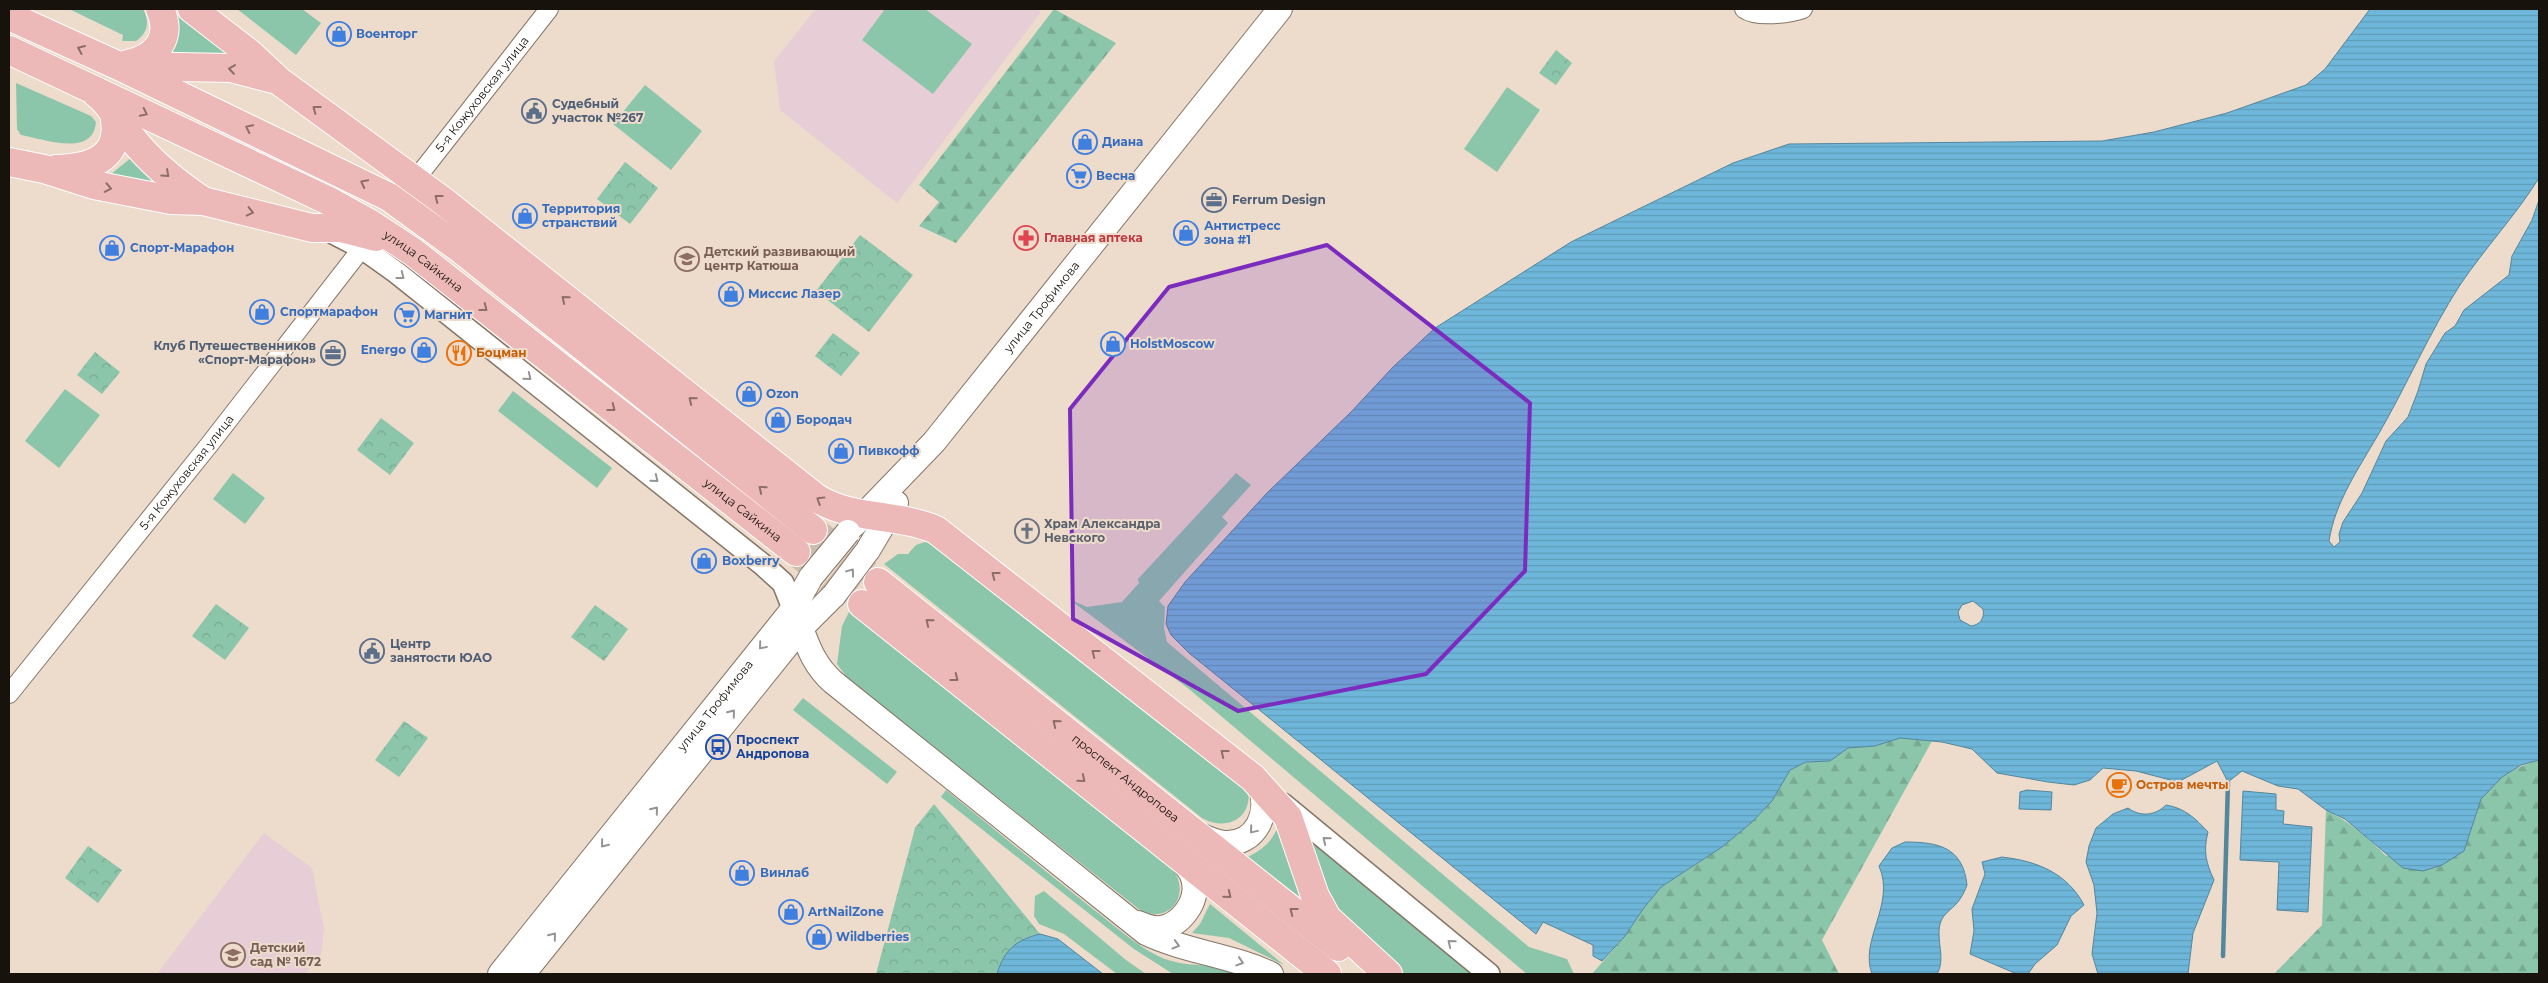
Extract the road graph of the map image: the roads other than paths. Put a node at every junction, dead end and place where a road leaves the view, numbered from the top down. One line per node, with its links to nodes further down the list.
1 (160, 9): 9 (main road)
2 (192, 9): 10 (main road)
3 (549, 9): 17 (street, 5-я Кожуховская улица)
4 (1280, 9): 24 (main road, улица Трофимова)
5 (1744, 9): 6 (street)
6 (1803, 9)
7 (9, 16): 9 (main road, one-way to 7)
8 (20, 55): 11 (main road, улица Сайкина)
9 (119, 66): 10 (main road, one-way to 9); 23 (main road, one-way to 9)
10 (279, 81): 13 (main road, one-way to 10)
11 (84, 84): 12 (main road); 16 (main road, улица Сайкина, one-way to 16)
12 (113, 110): 15 (main road); 18 (main road, one-way to 18)
13 (354, 137): 17 (main road); 23 (street)
14 (9, 162): 15 (main road)
15 (44, 169): 18 (main road, one-way to 18)
16 (278, 177): 20 (street); 21 (main road, улица Сайкина)
17 (415, 180): 24 (main road, one-way to 17)
18 (203, 201): 19 (main road, one-way to 19)
19 (312, 228): 20 (main road); 22 (street)
20 (342, 228): 21 (main road); 22 (street)
21 (404, 246): 26 (main road, улица Сайкина, one-way to 26)
22 (362, 248): 29 (street, one-way to 29); 30 (street, 5-я Кожуховская улица)
23 (462, 250): 25 (main road, one-way to 23)
24 (877, 515): 29 (main road, улица Трофимова, bridge); 29 (main road, улица Трофимова, one-way to 24, bridge); 31 (main road, one-way to 24)
25 (813, 530)
26 (796, 552)
27 (878, 582): 32 (main road, проспект Андропова, one-way to 27)
28 (862, 604): 33 (main road, one-way to 33)
29 (797, 618): 34 (main road); 35 (main road, улица Трофимова, one-way to 35); 36 (main road, улица Трофимова, one-way to 29)
30 (9, 694)
31 (1260, 786): 32 (main road, one-way to 32); 40 (main road); 41 (street, one-way to 31)
32 (1192, 832): 39 (main road, проспект Андропова, one-way to 32)
33 (1176, 854): 34 (main road); 38 (main road, one-way to 38)
34 (1119, 912): 37 (main road, one-way to 37)
35 (500, 974)
36 (523, 974)
37 (1271, 974)
38 (1327, 974)
39 (1372, 974)
40 (1388, 974)
41 (1489, 974)

